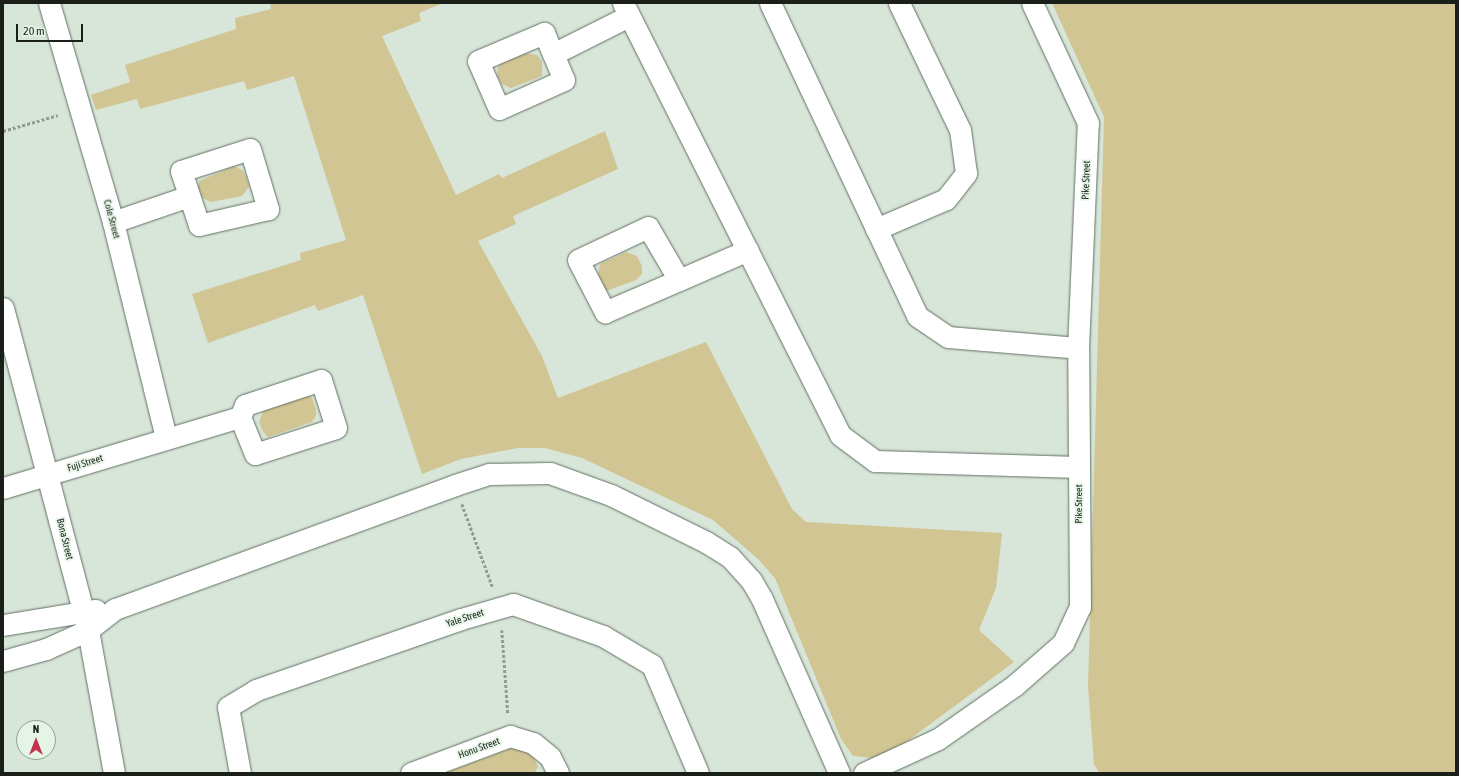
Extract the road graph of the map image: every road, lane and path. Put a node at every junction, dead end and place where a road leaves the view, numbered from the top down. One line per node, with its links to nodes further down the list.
1 (49, 3): 7 (street, Cole Street)
2 (770, 3): 11 (street)
3 (899, 3): 11 (street)
4 (1032, 3): 15 (street, Pike Street)
5 (626, 9): 6 (street); 12 (street)
6 (553, 54)
7 (80, 109): 8 (path); 10 (street, Cole Street)
8 (3, 131)
9 (189, 196): 10 (street)
10 (113, 222): 17 (street, Cole Street)
11 (876, 228): 15 (street)
12 (748, 250): 13 (street); 18 (street)
13 (679, 280): 13 (street)
14 (3, 308): 19 (street, Bona Street)
15 (1078, 348): 18 (street, Pike Street)
16 (240, 417): 16 (street); 17 (street, Fuji Street)
17 (166, 438): 19 (street, Fuji Street)
18 (1079, 467): 35 (street, Pike Street)
19 (48, 474): 21 (street, Fuji Street); 23 (street, Bona Street)
20 (455, 485): 22 (path); 24 (street); 34 (street)
21 (3, 488)
22 (500, 607): 28 (path); 30 (street, Yale Street); 33 (street, Yale Street)
23 (83, 610): 24 (street); 25 (street); 26 (street, Bona Street)
24 (115, 610): 26 (street)
25 (3, 625)
26 (88, 630): 27 (street); 29 (street, Bona Street)
27 (3, 661)
28 (510, 736): 31 (street, Honu Street); 32 (street, Honu Street)
29 (114, 773)
30 (240, 773)
31 (411, 773)
32 (558, 773)
33 (698, 773)
34 (839, 773)
35 (864, 773)

